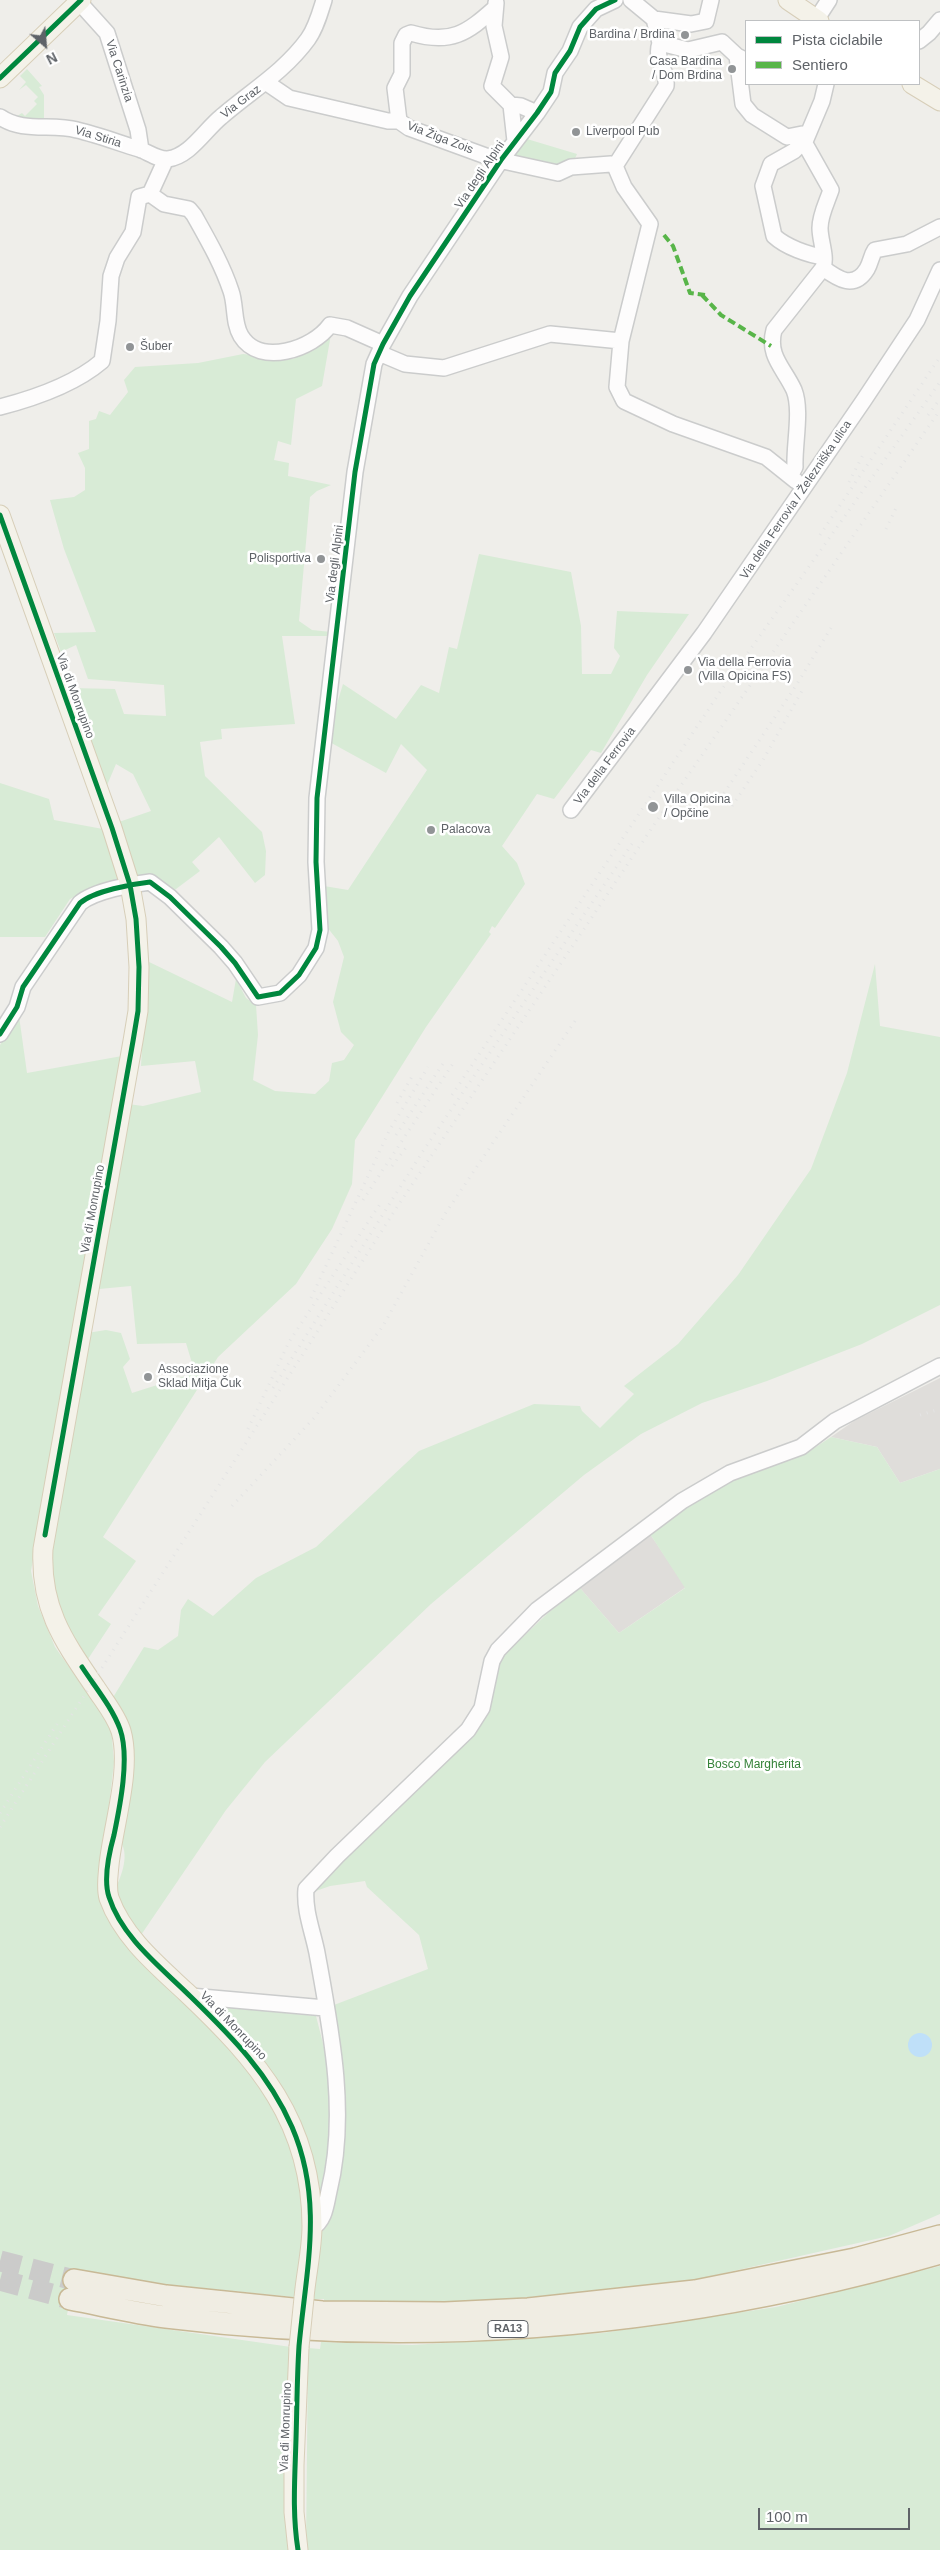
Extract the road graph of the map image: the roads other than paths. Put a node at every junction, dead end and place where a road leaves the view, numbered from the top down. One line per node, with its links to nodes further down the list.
1 (324, 0): 18 (street, Via Graz)
2 (615, 0): 23 (street, Via degli Alpini)
3 (631, 0): 9 (street)
4 (712, 0): 12 (street)
5 (788, 0): 10 (main road)
6 (829, 0): 10 (street)
7 (80, 1): 17 (main road); 28 (street, Via Carinzia)
8 (496, 4): 22 (street); 25 (street)
9 (654, 20): 12 (street); 15 (street)
10 (818, 20)
11 (940, 20): 13 (street)
12 (706, 21): 14 (street)
13 (920, 40)
14 (722, 42): 15 (street); 16 (street)
15 (660, 43): 31 (street)
16 (741, 58): 26 (street)
17 (0, 78)
18 (267, 82): 25 (street, Via Žiga Zois); 29 (street, Via Graz)
19 (826, 85): 26 (street)
20 (914, 85): 21 (main road)
21 (940, 101)
22 (511, 105): 23 (street); 27 (street)
23 (537, 114): 27 (street, Via degli Alpini)
24 (0, 117): 28 (street, Via Stiria)
25 (399, 122): 30 (street, Via Žiga Zois)
26 (805, 140): 34 (street); 34 (street)
27 (516, 141): 30 (street, Via degli Alpini)
28 (141, 150): 29 (street, Via Stiria)
29 (166, 159): 32 (street)
30 (501, 160): 31 (street, Via Žiga Zois); 37 (street, Via degli Alpini)
31 (616, 166): 36 (street)
32 (145, 196): 37 (street); 38 (street)
33 (940, 227): 34 (street)
34 (824, 262): 39 (street)
35 (940, 270): 40 (street, Via della Ferrovia / Železniška ulica)
36 (621, 341): 37 (street); 39 (street)
37 (381, 348): 44 (street, Via degli Alpini)
38 (0, 407)
39 (790, 476): 40 (street)
40 (804, 487): 42 (street, Via della Ferrovia / Železniška ulica)
41 (0, 515): 44 (main road, Via di Monrupino)
42 (638, 722): 43 (street, Via della Ferrovia)
43 (571, 810)
44 (130, 885): 45 (street); 47 (main road, Via di Monrupino)
45 (0, 1034)
46 (940, 1366): 48 (street)
47 (190, 1996): 48 (street); 49 (main road, Via di Monrupino)
48 (325, 2008): 49 (street)
49 (312, 2228): 52 (main road, Via di Monrupino, bridge)
50 (940, 2236): 51 (highway, RA13)
51 (940, 2253)
52 (298, 2550)

